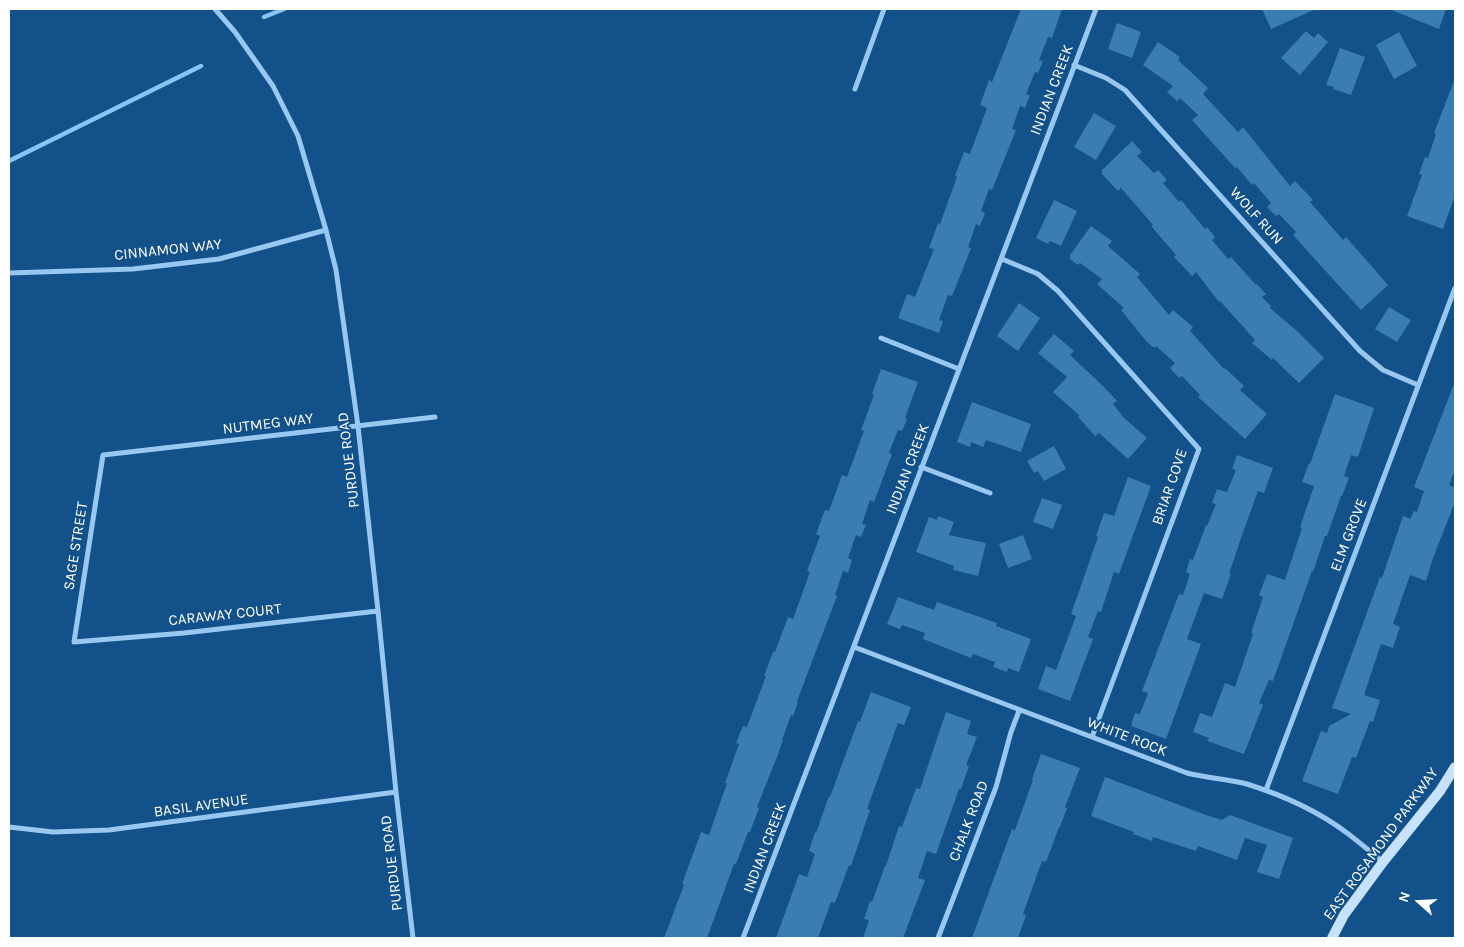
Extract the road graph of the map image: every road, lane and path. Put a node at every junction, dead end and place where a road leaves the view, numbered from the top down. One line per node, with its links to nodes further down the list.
1 (215, 9): 6 (street, PURDUE ROAD)
2 (884, 9): 5 (street)
3 (1096, 9): 4 (street, INDIAN CREEK)
4 (1074, 65): 7 (street, INDIAN CREEK); 12 (street, WOLF RUN)
5 (855, 89)
6 (326, 230): 8 (street, CINNAMON WAY); 14 (street, PURDUE ROAD)
7 (1002, 259): 11 (street, INDIAN CREEK); 22 (street, BRIAR COVE)
8 (9, 273)
9 (1455, 288): 12 (street, ELM GROVE)
10 (881, 338): 11 (street)
11 (959, 369): 16 (street, INDIAN CREEK)
12 (1418, 385): 24 (street, ELM GROVE)
13 (435, 417): 14 (street, NUTMEG WAY)
14 (358, 426): 15 (street, NUTMEG WAY); 18 (street, PURDUE ROAD)
15 (103, 455): 19 (street, SAGE STREET)
16 (921, 467): 17 (street); 20 (street, INDIAN CREEK)
17 (990, 493)
18 (378, 611): 19 (street, CARAWAY COURT); 25 (street, PURDUE ROAD)
19 (74, 642)
20 (854, 647): 21 (street, WHITE ROCK); 29 (street, INDIAN CREEK)
21 (1019, 710): 22 (street, WHITE ROCK); 30 (street, CHALK ROAD)
22 (1092, 737): 24 (street, WHITE ROCK)
23 (1455, 767): 27 (street, EAST ROSAMOND PARKWAY)
24 (1266, 790): 27 (street, WHITE ROCK)
25 (396, 792): 26 (street, BASIL AVENUE); 28 (street, PURDUE ROAD)
26 (9, 827)
27 (1383, 862): 31 (street, EAST ROSAMOND PARKWAY)
28 (413, 938)
29 (744, 938)
30 (938, 938)
31 (1332, 938)

